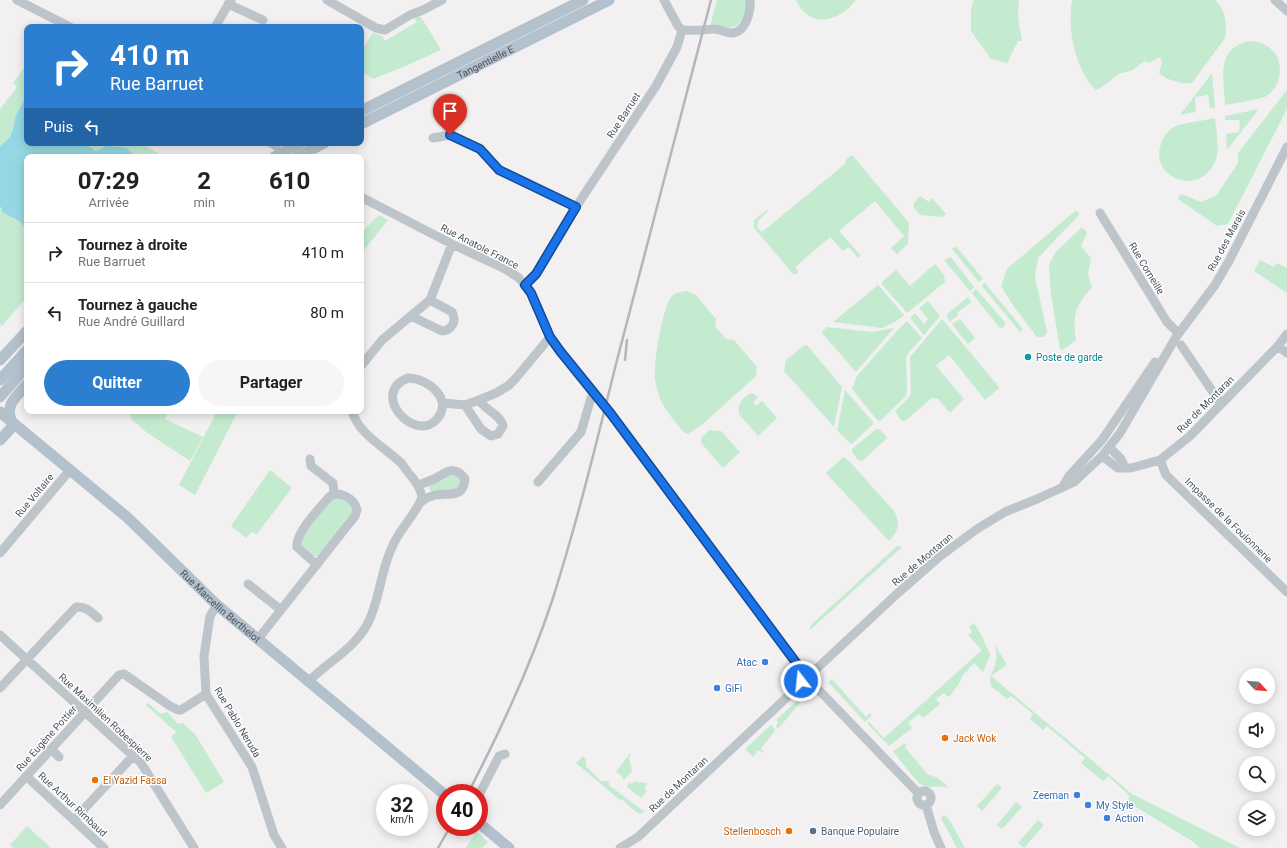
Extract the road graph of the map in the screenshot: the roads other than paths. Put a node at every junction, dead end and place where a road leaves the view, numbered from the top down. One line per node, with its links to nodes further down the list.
1 (17, 0): 12 (street)
2 (327, 0): 3 (street)
3 (442, 0)
4 (583, 0): 15 (main road, Tangentielle E)
5 (609, 0): 16 (main road, Tangentielle E)
6 (664, 0): 14 (street)
7 (750, 0): 14 (street)
8 (1275, 0): 10 (street)
9 (230, 2): 11 (street); 13 (street)
10 (1287, 11)
11 (264, 20)
12 (64, 24)
13 (217, 24)
14 (682, 30): 24 (street, Rue Barruet)
15 (364, 110)
16 (364, 122)
17 (433, 138): 24 (street)
18 (294, 146): 21 (main road)
19 (318, 146): 22 (main road)
20 (1287, 147): 32 (street, Rue des Marais)
21 (280, 154)
22 (303, 154)
23 (364, 199): 26 (street, Rue Anatole France)
24 (576, 207): 27 (street, Rue Barruet)
25 (1100, 212): 32 (street, Rue Corneille)
26 (452, 244): 27 (street, Rue Anatole France); 28 (street)
27 (525, 285): 33 (street, Rue Anatole France)
28 (430, 300): 29 (street); 29 (street)
29 (411, 316): 39 (street)
30 (24, 334): 38 (main road)
31 (1287, 334): 35 (street, Rue de Montaran)
32 (1177, 335): 52 (street, Rue des Marais); 62 (street, Rue des Marais)
33 (550, 337): 44 (street, Rue Anatole France); 45 (street)
34 (1181, 345): 47 (street)
35 (1278, 346): 37 (street); 47 (street, Rue de Montaran)
36 (24, 353): 41 (main road)
37 (1287, 353)
38 (0, 360)
39 (364, 362)
40 (24, 369): 43 (main road)
41 (0, 380)
42 (24, 388): 51 (main road)
43 (2, 394)
44 (595, 394): 60 (street); 75 (street, Rue Anatole France)
45 (479, 400): 48 (street); 48 (street)
46 (443, 403): 46 (street); 48 (street)
47 (1221, 404): 57 (street, Rue de Montaran)
48 (465, 405)
49 (0, 412): 51 (main road, Rue Marcellin Berthelot)
50 (353, 414): 61 (street)
51 (13, 424): 53 (main road); 59 (main road, Rue Marcellin Berthelot)
52 (1120, 433): 54 (street, Rue de Montaran)
53 (0, 440)
54 (1109, 447): 55 (street, Rue de Montaran); 58 (street)
55 (1102, 456): 58 (street); 62 (street, Rue de Montaran)
56 (310, 459): 63 (street)
57 (1160, 460): 58 (street, Rue de Montaran); 68 (street, Impasse de la Foulonnerie)
58 (1125, 468)
59 (70, 470): 65 (street, Rue Voltaire); 69 (main road, Rue Marcellin Berthelot)
60 (538, 482)
61 (419, 485): 64 (street); 64 (street)
62 (1062, 488): 76 (street, Rue de Montaran)
63 (334, 493): 66 (street); 66 (street)
64 (420, 502): 77 (street)
65 (0, 553)
66 (316, 565): 70 (street)
67 (248, 584): 70 (street)
68 (1287, 592)
69 (217, 605): 73 (main road, Rue Marcellin Berthelot); 81 (street, Rue Pablo Neruda)
70 (281, 610): 73 (street)
71 (98, 618): 74 (street)
72 (0, 635): 74 (street, Rue Maximilien Robespierre)
73 (258, 639): 77 (main road, Rue Marcellin Berthelot)
74 (27, 659): 80 (street); 82 (street, Rue Maximilien Robespierre)
75 (803, 672): 76 (street); 78 (street)
76 (813, 672): 79 (street)
77 (309, 681): 89 (main road, Rue Marcellin Berthelot)
78 (802, 683): 79 (street); 97 (street, Rue de Montaran)
79 (813, 684): 98 (street)
80 (0, 688)
81 (206, 694): 82 (street, Rue Eugène Pottier); 95 (street, Rue Pablo Neruda)
82 (84, 712): 83 (street, Rue Eugène Pottier); 85 (street, Rue Maximilien Robespierre)
83 (51, 749): 86 (street); 87 (street, Rue Eugène Pottier)
84 (505, 754): 88 (street)
85 (133, 756): 91 (street); 94 (street, Rue Maximilien Robespierre)
86 (60, 757)
87 (26, 776): 90 (street, Rue Eugène Pottier); 91 (street, Rue Arthur Rimbaud)
88 (485, 784)
89 (436, 787)
90 (0, 805)
91 (74, 820): 93 (street, Rue Arthur Rimbaud)
92 (488, 830): 96 (main road)
93 (104, 848)
94 (194, 848)
95 (282, 848)
96 (509, 848)
97 (620, 848)
98 (941, 848)

